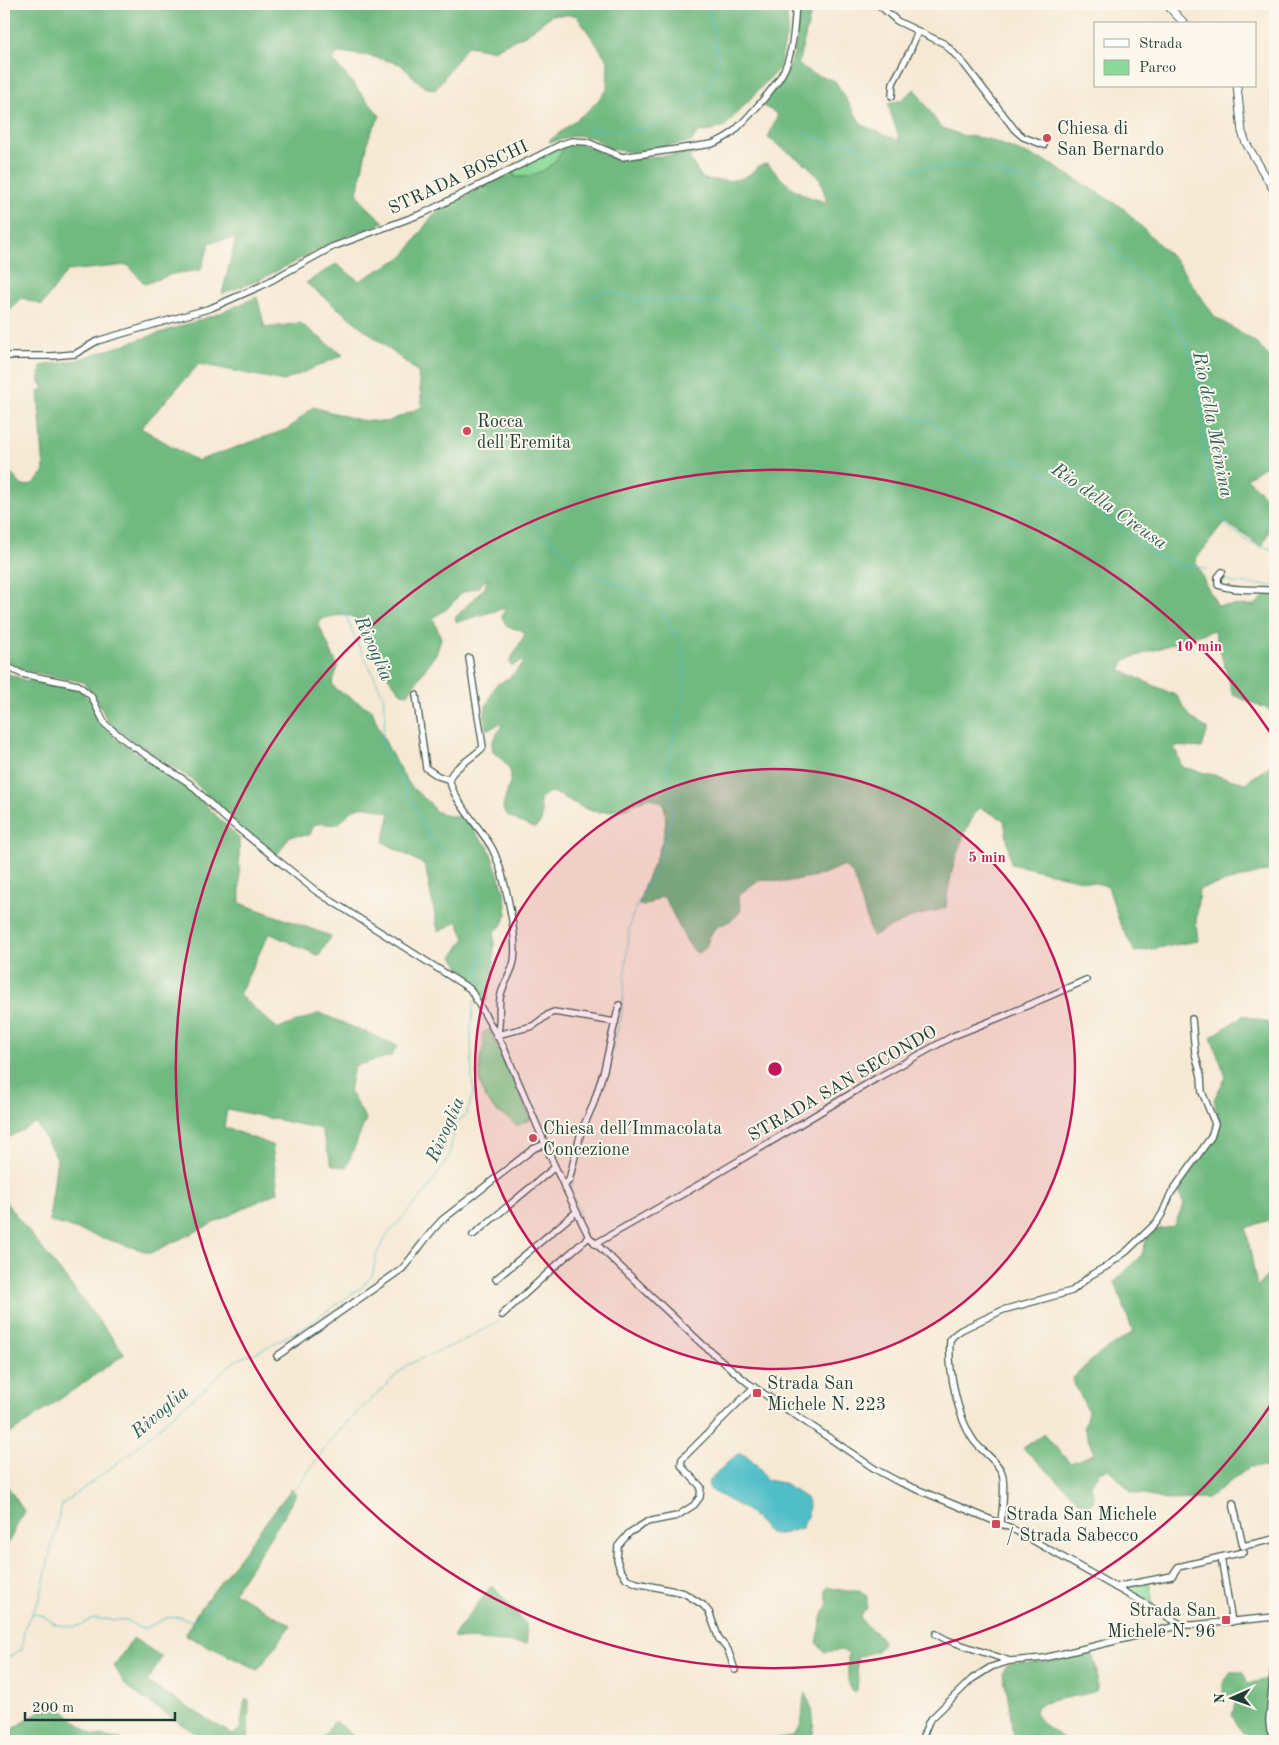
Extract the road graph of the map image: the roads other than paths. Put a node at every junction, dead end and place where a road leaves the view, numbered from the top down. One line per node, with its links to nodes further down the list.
1 (796, 4): 10 (street, STRADA BOSCHI)
2 (878, 4): 5 (street)
3 (1166, 4): 4 (main road)
4 (1183, 22)
5 (918, 31): 7 (street); 8 (street)
6 (1237, 88): 9 (main road)
7 (892, 96)
8 (1044, 145)
9 (1275, 192)
10 (4, 356)
11 (1222, 572): 12 (street)
12 (1275, 591)
13 (470, 658): 16 (street)
14 (4, 665): 21 (street)
15 (416, 695): 16 (street)
16 (450, 780): 21 (street)
17 (1086, 980): 28 (street, STRADA SAN SECONDO)
18 (619, 1006): 20 (street)
19 (1192, 1019): 34 (street)
20 (615, 1022): 21 (street); 24 (street)
21 (497, 1035): 22 (street)
22 (546, 1144): 23 (street); 31 (street)
23 (555, 1167): 24 (street); 26 (street)
24 (564, 1186): 25 (street)
25 (576, 1212): 27 (street); 29 (street)
26 (473, 1235)
27 (589, 1237): 28 (street); 30 (street)
28 (595, 1244): 32 (street)
29 (496, 1279)
30 (502, 1315)
31 (277, 1356)
32 (754, 1387): 34 (street); 45 (street)
33 (1233, 1503): 35 (street)
34 (1001, 1523): 38 (street)
35 (1275, 1539)
36 (1244, 1552): 37 (street)
37 (1221, 1557): 38 (street); 40 (street)
38 (1115, 1587): 41 (street)
39 (1275, 1618): 40 (street)
40 (1232, 1622): 41 (street)
41 (1182, 1625): 44 (street)
42 (936, 1634): 44 (street)
43 (1275, 1654): 46 (street)
44 (1010, 1661): 47 (street)
45 (735, 1670)
46 (1274, 1737)
47 (921, 1741)

